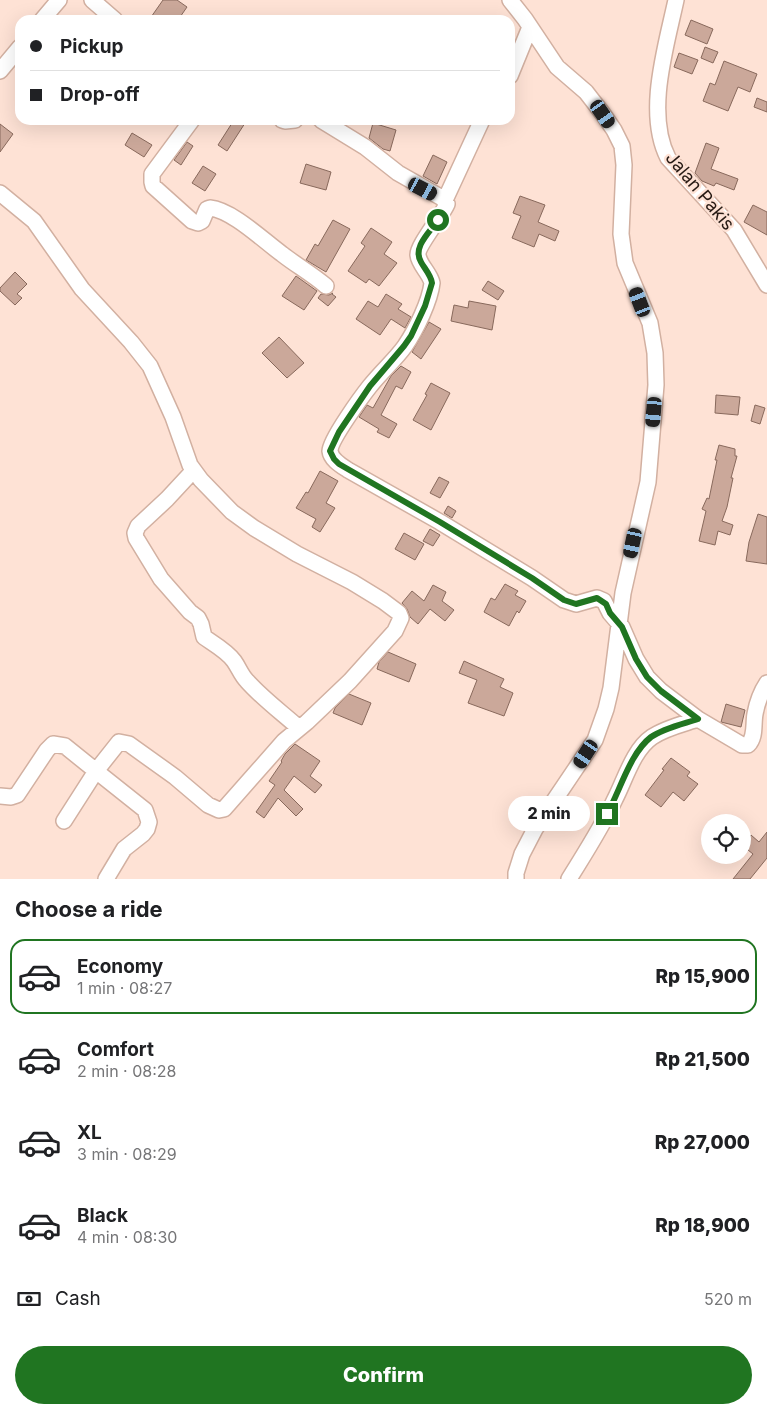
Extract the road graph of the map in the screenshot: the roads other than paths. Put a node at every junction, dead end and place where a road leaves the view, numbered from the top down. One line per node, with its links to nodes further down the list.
1 (59, 0): 5 (street)
2 (92, 0): 6 (street)
3 (510, 0): 7 (street)
4 (676, 0): 16 (street, Jalan Pakis)
5 (46, 15)
6 (109, 15)
7 (530, 27): 9 (street); 19 (street)
8 (15, 53): 10 (street)
9 (515, 64)
10 (0, 71)
11 (188, 125): 17 (street)
12 (329, 125): 15 (street)
13 (480, 125): 15 (street)
14 (0, 193): 18 (street)
15 (445, 200): 19 (street)
16 (767, 285)
17 (326, 286)
18 (193, 470): 22 (street); 22 (street)
19 (619, 623): 21 (street); 27 (street)
20 (767, 683): 21 (street)
21 (698, 719): 28 (street)
22 (298, 728): 23 (street)
23 (96, 771): 24 (street); 25 (street); 26 (street)
24 (0, 796)
25 (64, 821)
26 (106, 879)
27 (516, 879)
28 (569, 879)

